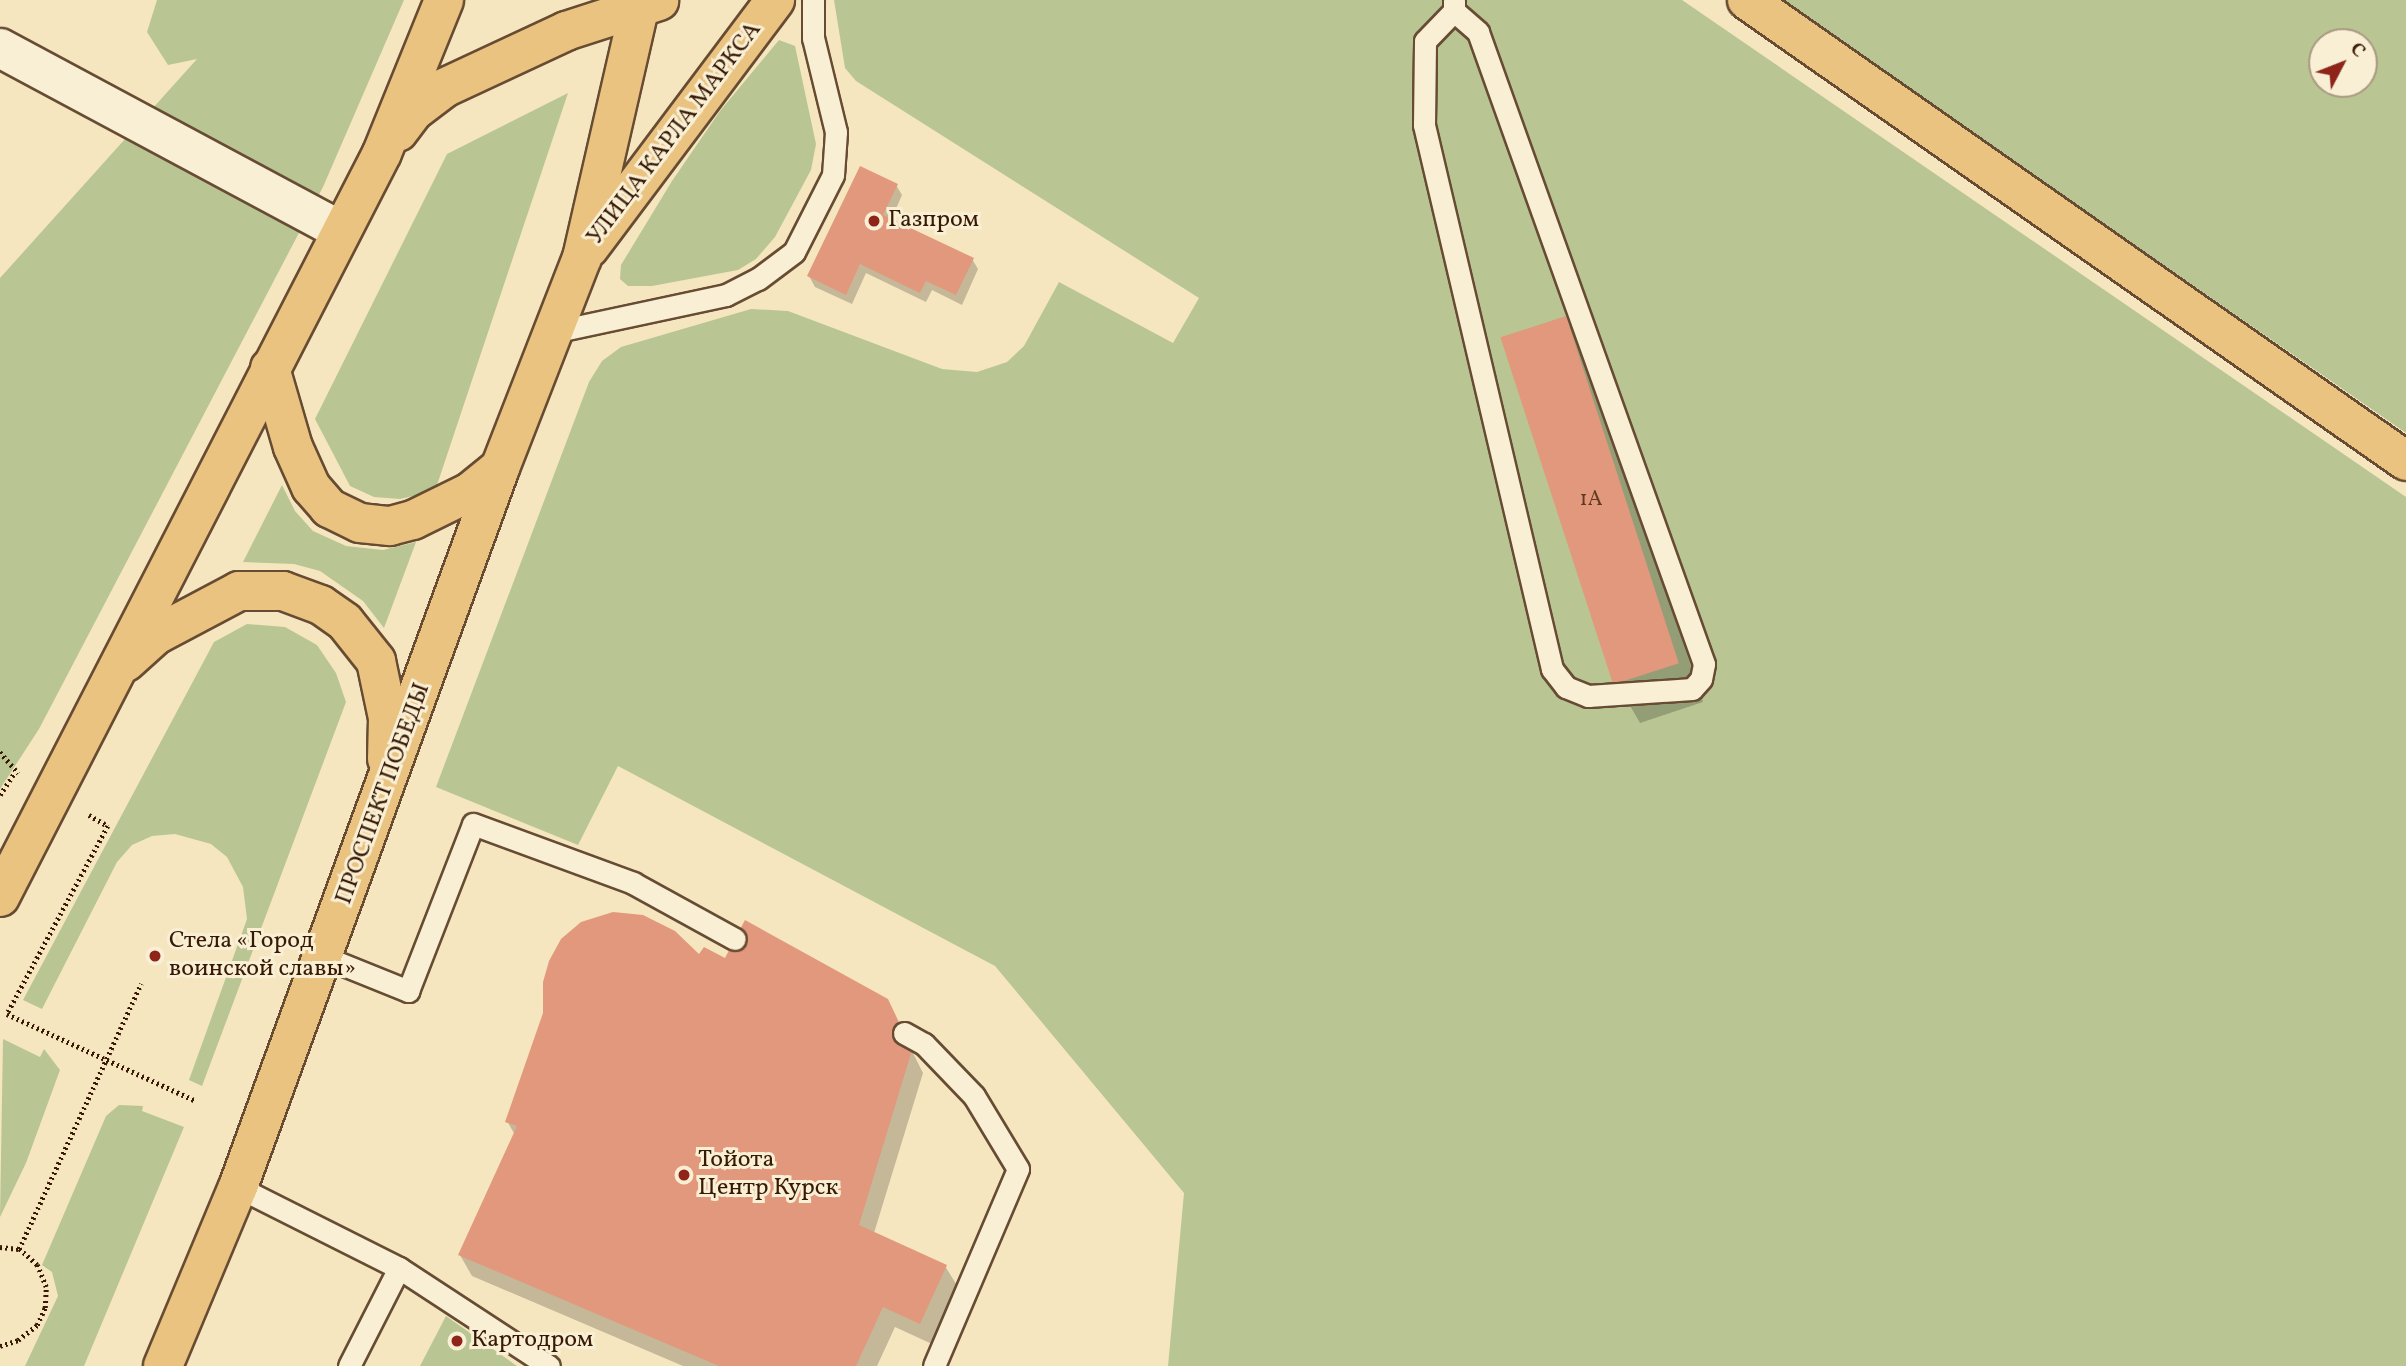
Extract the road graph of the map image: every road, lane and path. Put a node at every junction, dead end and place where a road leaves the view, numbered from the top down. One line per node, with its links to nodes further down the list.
1 (444, 0): 8 (main road)
2 (775, 0): 10 (main road, УЛИЦА КАРЛА МАРКСА)
3 (813, 0): 11 (lane)
4 (1747, 0): 13 (main road)
5 (648, 2): 8 (main road); 10 (main road, УЛИЦА КАРЛА МАРКСА)
6 (1454, 5): 6 (lane)
7 (0, 48): 9 (street)
8 (382, 153): 9 (main road)
9 (341, 231): 12 (main road)
10 (582, 258): 11 (main road, ПРОСПЕКТ ПОБЕДЫ)
11 (553, 332): 14 (main road, ПРОСПЕКТ ПОБЕДЫ)
12 (270, 368): 14 (main road); 15 (main road)
13 (2406, 461)
14 (500, 468): 17 (main road, ПРОСПЕКТ ПОБЕДЫ)
15 (110, 676): 17 (main road); 18 (main road)
16 (0, 752): 18 (path)
17 (385, 793): 21 (main road, ПРОСПЕКТ ПОБЕДЫ)
18 (54, 794): 19 (main road); 24 (path)
19 (0, 897)
20 (735, 939): 21 (lane)
21 (324, 957): 26 (main road, ПРОСПЕКТ ПОБЕДЫ)
22 (141, 984): 24 (path)
23 (904, 1033): 34 (lane)
24 (105, 1058): 25 (path); 28 (path)
25 (196, 1101)
26 (238, 1187): 29 (lane); 31 (main road, ПРОСПЕКТ ПОБЕДЫ)
27 (0, 1248): 28 (path)
28 (19, 1250): 30 (path)
29 (399, 1268): 32 (lane); 33 (lane)
30 (0, 1346)
31 (163, 1366)
32 (349, 1366)
33 (550, 1366)
34 (934, 1366)

